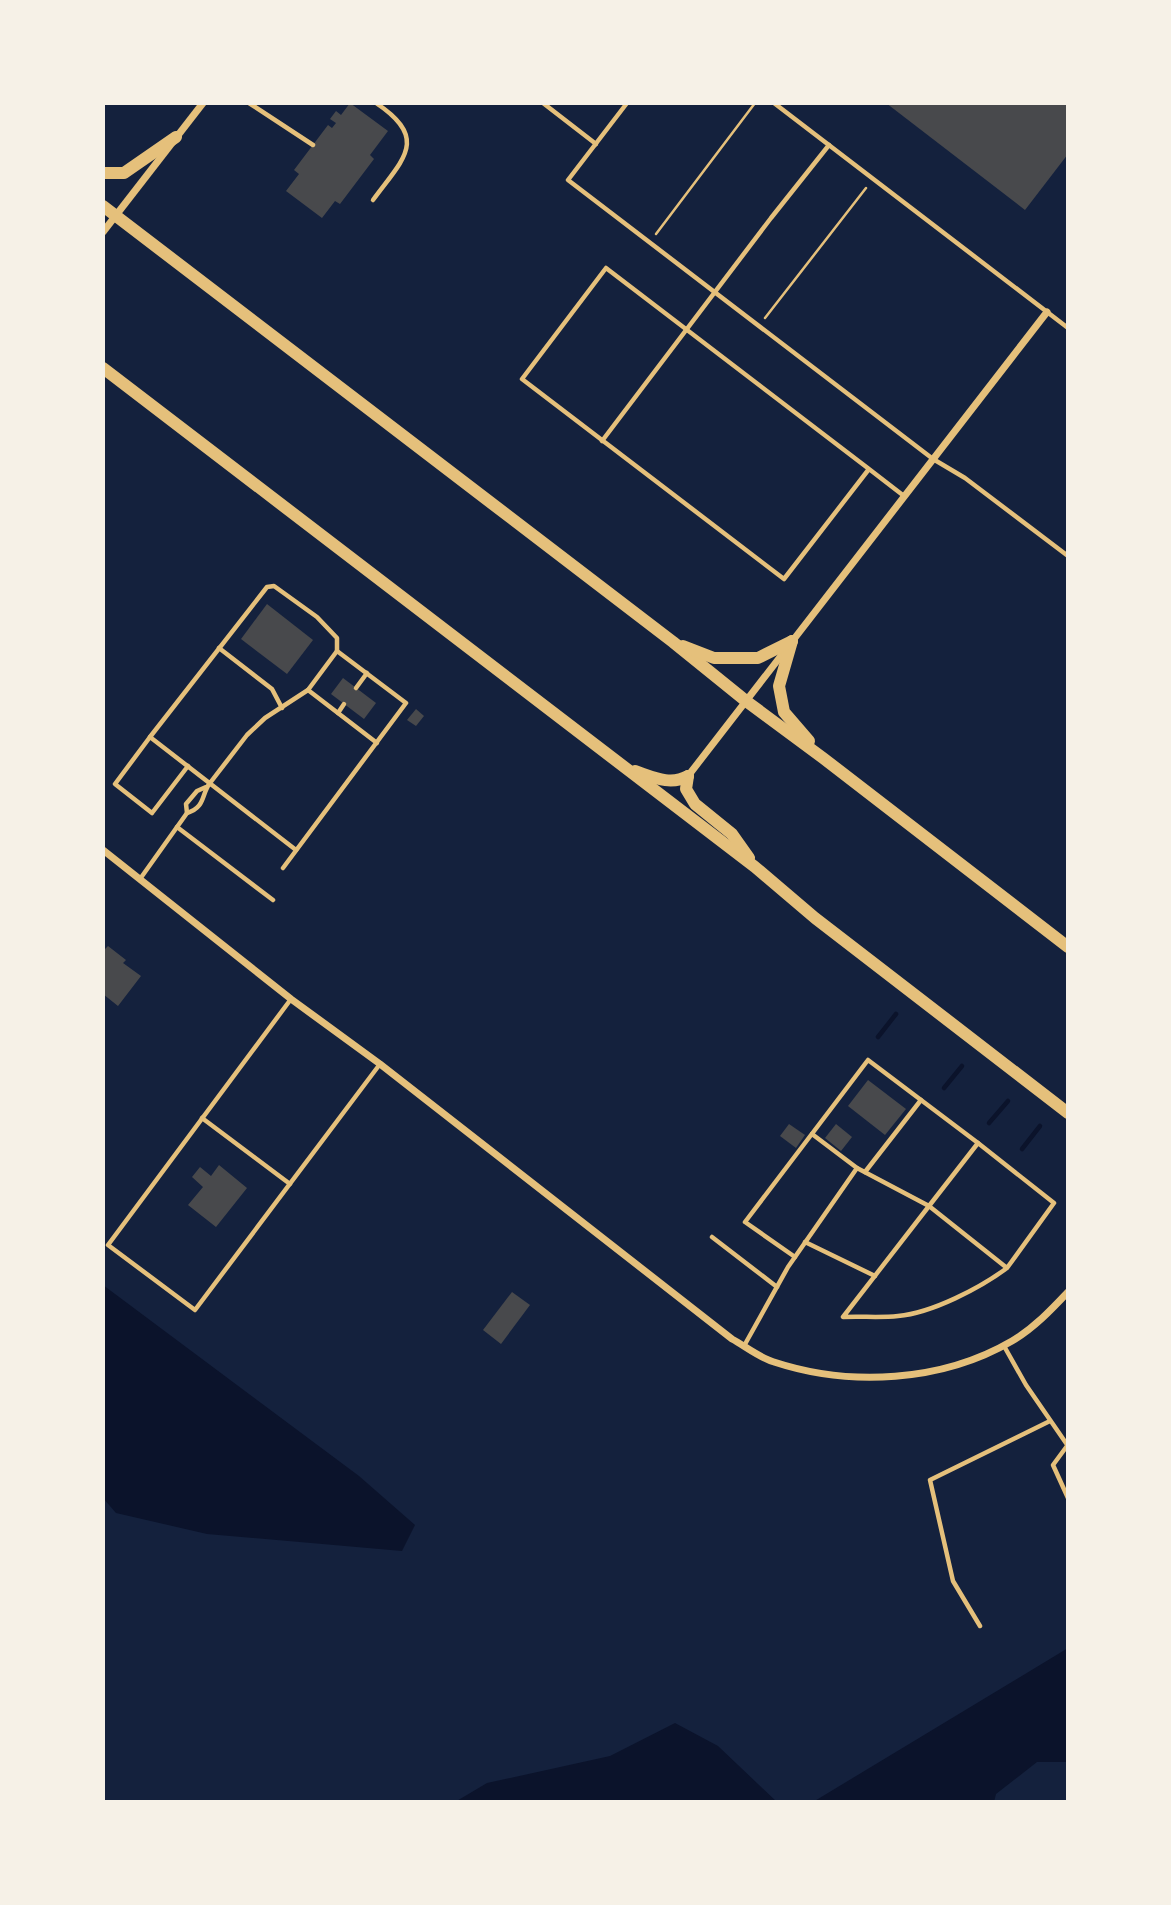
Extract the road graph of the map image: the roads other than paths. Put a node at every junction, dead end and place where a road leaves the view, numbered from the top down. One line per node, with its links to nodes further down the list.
1 (203, 103): 7 (street)
2 (249, 103): 9 (lane)
3 (376, 103): 12 (lane)
4 (543, 103): 8 (lane)
5 (627, 103): 8 (lane)
6 (774, 103): 10 (lane)
7 (176, 137): 11 (main road); 14 (street)
8 (596, 144): 16 (lane)
9 (313, 145)
10 (829, 145): 16 (lane); 17 (lane)
11 (103, 173)
12 (373, 200)
13 (103, 206): 14 (main road)
14 (116, 216): 15 (street); 27 (main road)
15 (103, 232)
16 (715, 293): 19 (lane); 22 (lane)
17 (1047, 312): 18 (lane); 22 (street)
18 (1068, 328)
19 (687, 330): 21 (lane); 21 (lane); 23 (lane)
20 (103, 368): 41 (main road)
21 (602, 441): 23 (lane)
22 (933, 459): 24 (street); 25 (lane)
23 (869, 469): 24 (lane)
24 (905, 496): 26 (street)
25 (1068, 556)
26 (792, 641): 27 (main road); 33 (street); 39 (main road)
27 (673, 642): 33 (main road)
28 (219, 648): 29 (lane); 35 (lane); 37 (lane)
29 (337, 651): 30 (lane); 32 (lane)
30 (367, 673): 31 (lane); 38 (lane)
31 (356, 688)
32 (308, 690): 35 (lane); 36 (lane)
33 (746, 701): 39 (main road); 42 (street)
34 (344, 704): 36 (lane)
35 (282, 708): 43 (lane)
36 (338, 713): 38 (lane)
37 (150, 737): 40 (lane); 40 (lane)
38 (377, 743): 47 (lane)
39 (823, 758): 52 (main road)
40 (188, 766): 43 (lane)
41 (624, 767): 42 (main road); 48 (main road)
42 (688, 776): 48 (main road)
43 (208, 785): 44 (lane); 44 (lane); 47 (lane)
44 (187, 813): 45 (lane)
45 (177, 828): 50 (lane); 51 (lane)
46 (103, 850): 50 (street)
47 (296, 850): 49 (lane)
48 (755, 867): 56 (main road)
49 (282, 868)
50 (140, 879): 53 (street)
51 (273, 900)
52 (1068, 947)
53 (291, 999): 54 (street); 57 (lane)
54 (380, 1064): 62 (lane); 72 (street)
55 (921, 1100): 58 (lane); 59 (lane); 61 (lane)
56 (1068, 1113)
57 (202, 1118): 62 (lane); 62 (lane)
58 (811, 1134): 60 (lane); 66 (lane)
59 (978, 1143): 63 (lane); 67 (lane)
60 (857, 1168): 61 (lane); 65 (lane)
61 (865, 1172): 63 (lane)
62 (290, 1184)
63 (929, 1206): 67 (lane); 68 (lane)
64 (712, 1237): 69 (lane)
65 (805, 1242): 66 (lane); 68 (lane)
66 (795, 1257): 69 (lane)
67 (1007, 1268): 68 (lane)
68 (875, 1276)
69 (777, 1287): 72 (lane)
70 (1068, 1292): 71 (street)
71 (1004, 1345): 72 (street); 73 (lane)
72 (744, 1346)
73 (1050, 1420): 74 (lane); 76 (lane)
74 (1067, 1446): 75 (lane)
75 (1068, 1498)
76 (980, 1626)

